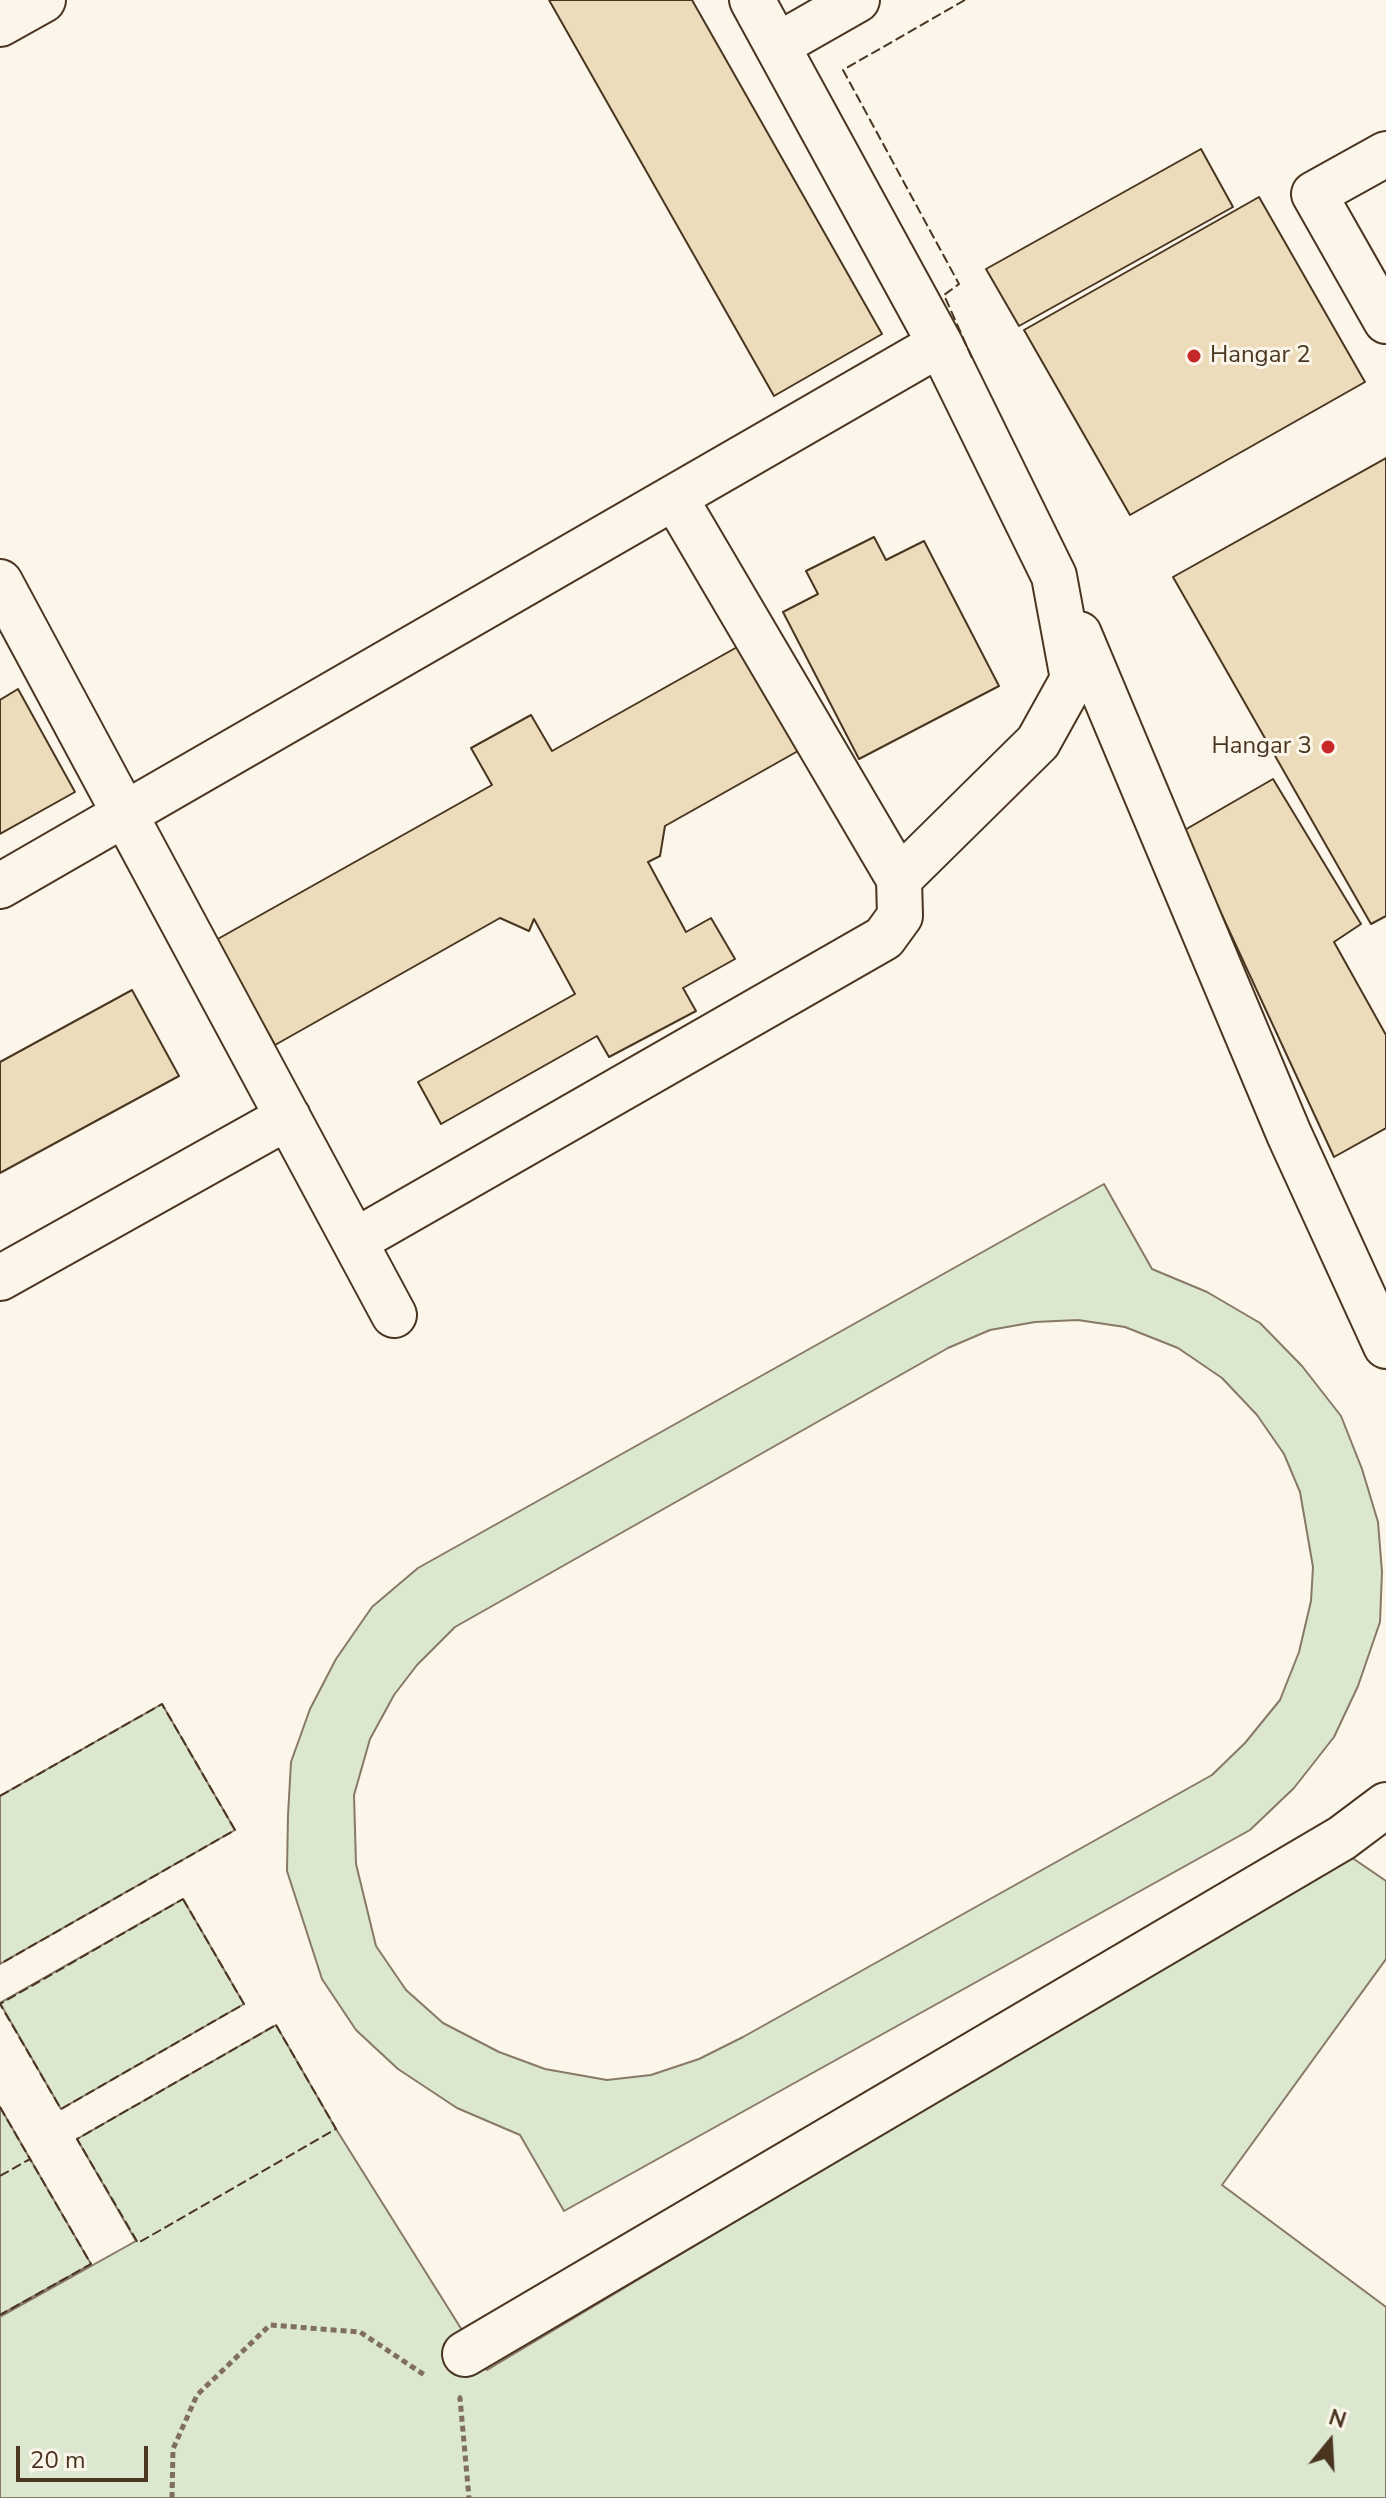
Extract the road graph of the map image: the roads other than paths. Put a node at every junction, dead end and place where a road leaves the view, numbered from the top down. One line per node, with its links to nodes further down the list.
1 (43, 0): 4 (street)
2 (752, 0): 5 (street)
3 (857, 0): 5 (street)
4 (0, 24)
5 (778, 45): 8 (street)
6 (1386, 154): 7 (street)
7 (1386, 321)
8 (940, 344): 9 (street); 10 (street)
9 (675, 498): 12 (street); 13 (street)
10 (1054, 576): 13 (street); 19 (street)
11 (6, 607): 12 (street)
12 (126, 815): 14 (street); 15 (street)
13 (899, 879): 16 (street)
14 (0, 886)
15 (288, 1117): 16 (street); 17 (street)
16 (355, 1241): 18 (street)
17 (0, 1278)
18 (394, 1315)
19 (1386, 1346)
20 (1386, 1805): 21 (street)
21 (449, 2375)

